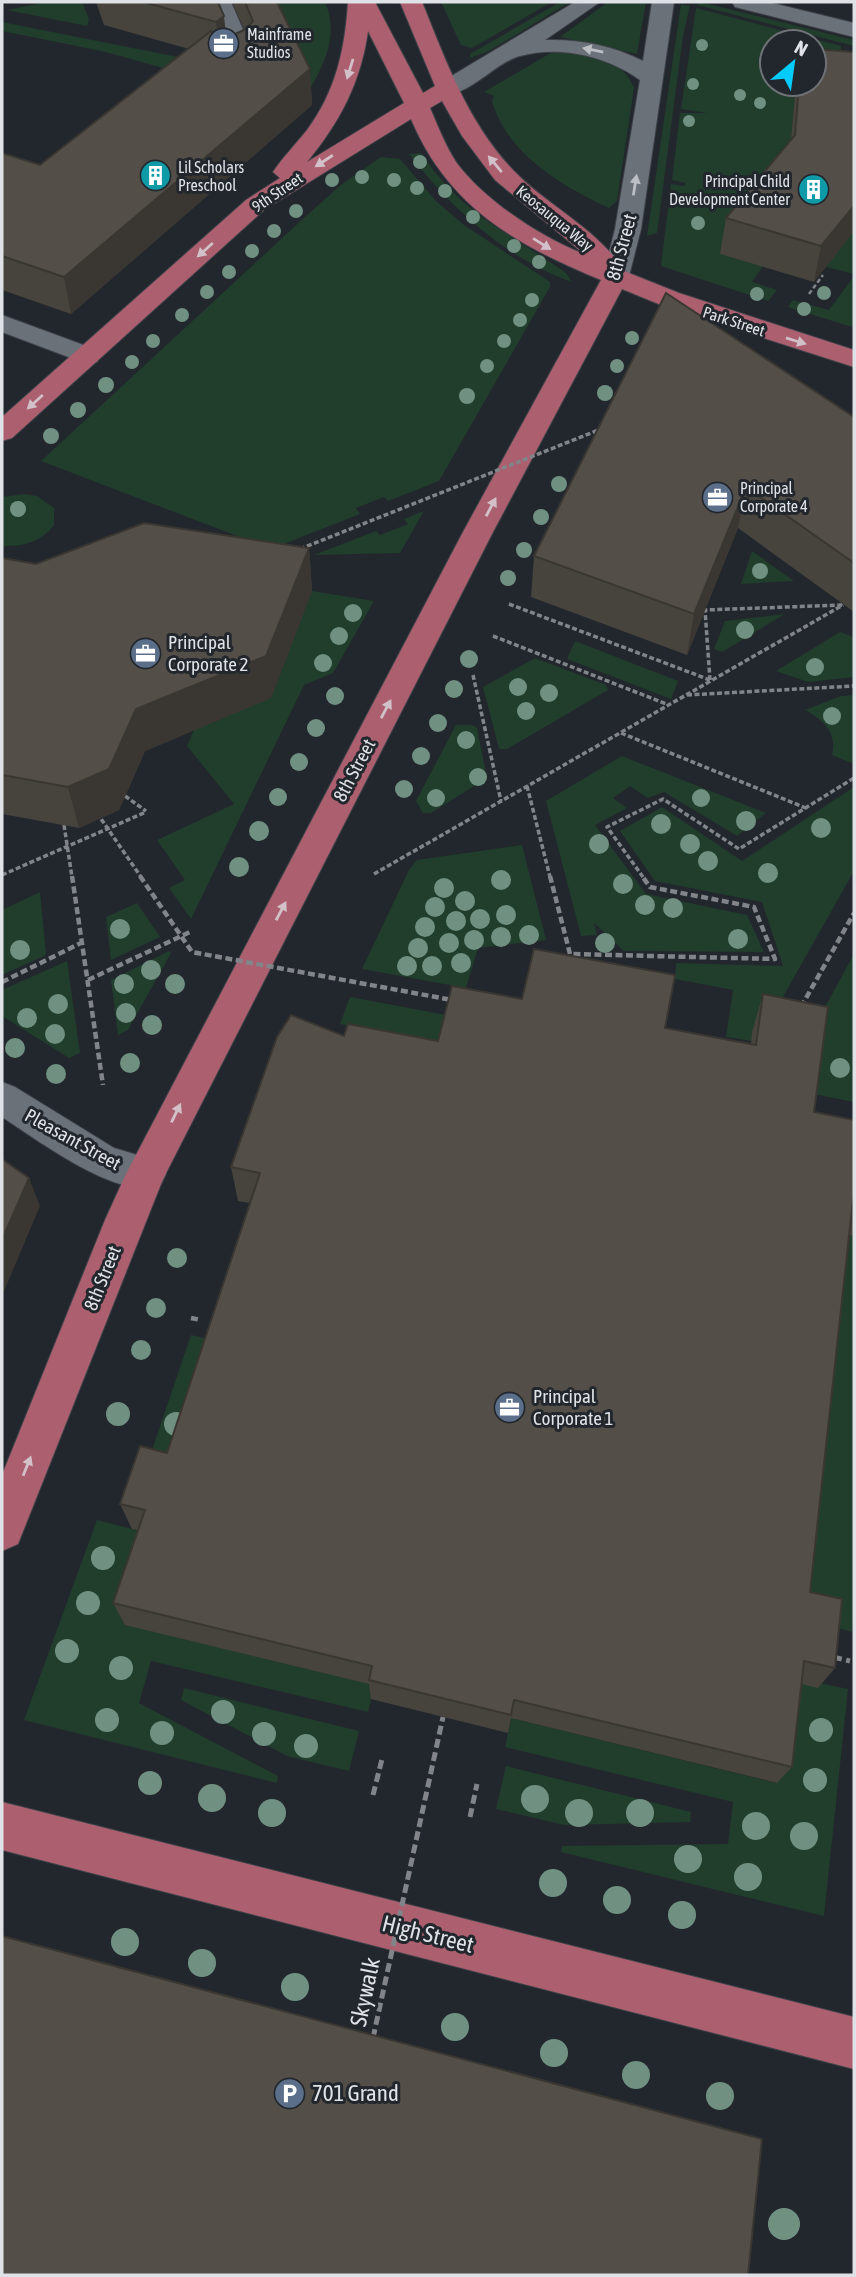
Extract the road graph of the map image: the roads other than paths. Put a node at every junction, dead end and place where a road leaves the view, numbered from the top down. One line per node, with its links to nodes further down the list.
1 (219, 2): 10 (street)
2 (359, 2): 14 (main road, one-way to 14)
3 (364, 2): 13 (main road, Keosauqua Way)
4 (411, 2): 12 (main road, Keosauqua Way)
5 (589, 2): 9 (street, 9th Street)
6 (663, 2): 11 (street, 8th Street)
7 (743, 2): 8 (street)
8 (854, 30)
9 (512, 50): 11 (street, one-way to 9); 12 (street, 9th Street)
10 (227, 64)
11 (653, 79): 15 (street, 8th Street, one-way to 11)
12 (446, 89): 13 (main road, 9th Street); 15 (main road, Keosauqua Way, one-way to 12)
13 (416, 106): 14 (main road, 9th Street, one-way to 14); 15 (main road, Keosauqua Way, one-way to 15)
14 (256, 205): 17 (main road, 9th Street, one-way to 17)
15 (616, 276): 18 (main road, Park Street, one-way to 18); 21 (main road, 8th Street, one-way to 15)
16 (2, 323): 17 (street)
17 (87, 356): 19 (main road, 9th Street, one-way to 19)
18 (854, 359)
19 (2, 432)
20 (2, 1098): 21 (street, Pleasant Street)
21 (146, 1174): 22 (main road, 8th Street, one-way to 21)
22 (2, 1529)
23 (2, 1826): 24 (main road, High Street)
24 (854, 2043)

